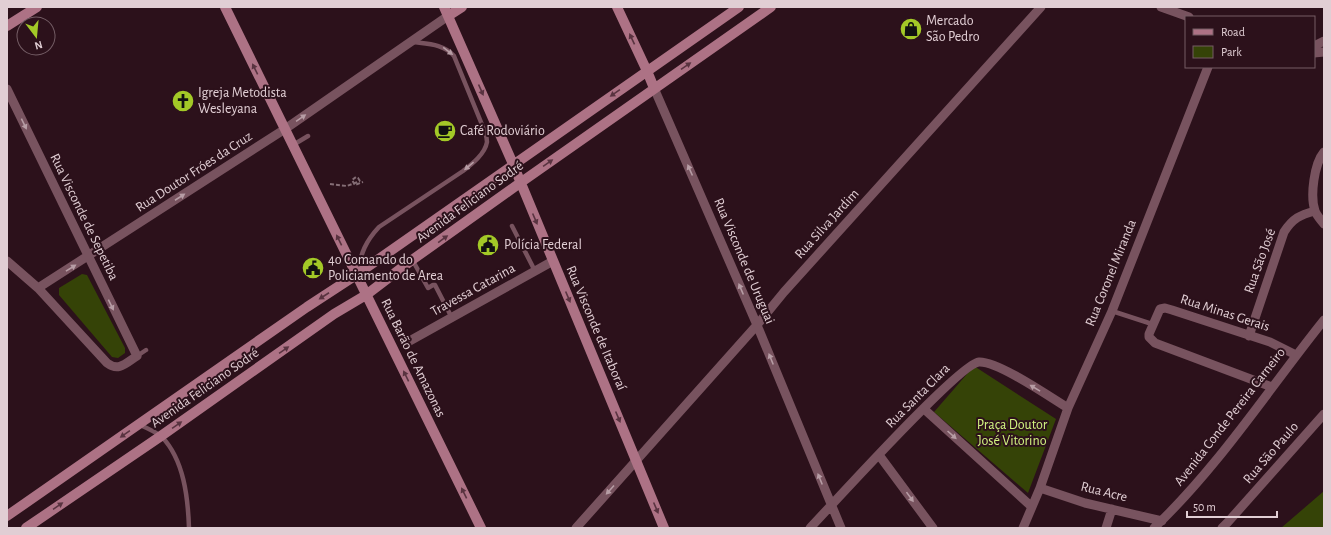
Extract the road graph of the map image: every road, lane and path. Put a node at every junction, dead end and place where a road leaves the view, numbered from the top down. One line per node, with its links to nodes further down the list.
1 (37, 7): 11 (main road)
2 (225, 7): 19 (main road, Rua Barão de Amazonas, one-way to 2)
3 (462, 7): 9 (main road, Rua Doutor Fróes da Cruz)
4 (617, 7): 16 (main road, Rua Visconde de Uruguai, one-way to 4)
5 (738, 7): 16 (main road, Avenida Feliciano Sodré)
6 (771, 7): 17 (main road, Avenida Feliciano Sodré, one-way to 6)
7 (1041, 7): 42 (street, Rua Silva Jardim)
8 (1161, 7): 10 (street)
9 (446, 12): 13 (street, Rua Doutor Fróes da Cruz); 23 (main road, Rua Visconde de Itaboraí, one-way to 23)
10 (1185, 16)
11 (7, 26)
12 (1324, 41): 14 (street)
13 (411, 42): 19 (street, Rua Doutor Fróes da Cruz, one-way to 13); 35 (lane, one-way to 35)
14 (1315, 46)
15 (1208, 68): 38 (street, Rua Coronel Miranda)
16 (647, 71): 17 (main road, Rua Visconde de Uruguai); 23 (main road, Avenida Feliciano Sodré, one-way to 23)
17 (654, 88): 25 (main road, Avenida Feliciano Sodré, one-way to 17); 42 (street, Rua Visconde de Uruguai, one-way to 17)
18 (7, 89): 30 (street, Rua Visconde de Sepetiba, one-way to 30)
19 (285, 129): 21 (main road, Rua Barão de Amazonas); 30 (street, Rua Doutor Fróes da Cruz, one-way to 19)
20 (308, 136): 21 (lane)
21 (292, 145): 35 (main road, Rua Barão de Amazonas, one-way to 21)
22 (1324, 152): 27 (street)
23 (513, 164): 25 (main road, Rua Visconde de Itaboraí); 35 (main road, Avenida Feliciano Sodré)
24 (363, 182): 26 (path, bridge)
25 (520, 183): 31 (main road, Avenida Feliciano Sodré, one-way to 25); 33 (main road, Rua Visconde de Itaboraí, one-way to 33)
26 (330, 184)
27 (1316, 211): 28 (street); 43 (street, Rua São José)
28 (1324, 224)
29 (512, 226): 34 (lane)
30 (88, 257): 36 (street, Rua Doutor Fróes da Cruz, one-way to 30); 47 (street, Rua Visconde de Sepetiba, one-way to 47)
31 (412, 260): 37 (main road, Avenida Feliciano Sodré); 39 (lane)
32 (7, 261): 36 (street)
33 (553, 261): 34 (street, Travessa Catarina); 55 (main road, Rua Visconde de Itaboraí, one-way to 55)
34 (535, 271): 39 (street, Travessa Catarina)
35 (356, 275): 37 (main road, Rua Barão de Amazonas); 52 (main road, Avenida Feliciano Sodré, one-way to 52)
36 (38, 288): 47 (street)
37 (366, 295): 53 (main road, Avenida Feliciano Sodré, one-way to 37); 64 (main road, Rua Barão de Amazonas, one-way to 37)
38 (1112, 311): 41 (lane); 49 (street, Rua Coronel Miranda)
39 (452, 318): 44 (street, Travessa Catarina)
40 (1324, 320): 46 (street, Avenida Conde Pereira Carneiro)
41 (1152, 324): 43 (street, Rua Minas Gerais); 48 (street)
42 (757, 325): 55 (street, Rua Silva Jardim); 57 (street, Rua Visconde de Uruguai, one-way to 42)
43 (1249, 336): 46 (street, Rua Minas Gerais)
44 (406, 343)
45 (146, 350): 47 (lane)
46 (1296, 355): 48 (street, Avenida Conde Pereira Carneiro)
47 (137, 356)
48 (1272, 387): 61 (street, Avenida Conde Pereira Carneiro)
49 (1068, 408): 50 (street, Rua Santa Clara, one-way to 50); 56 (street, Rua Coronel Miranda)
50 (924, 409): 54 (street, Rua Santa Clara); 58 (street, one-way to 58)
51 (1324, 414): 73 (street, Rua São Paulo)
52 (139, 424): 53 (lane); 60 (main road, Avenida Feliciano Sodré, one-way to 60)
53 (161, 436): 62 (main road, Avenida Feliciano Sodré, one-way to 53); 63 (lane)
54 (879, 455): 57 (street, Rua Santa Clara); 69 (street, one-way to 69)
55 (636, 461): 65 (street, Rua Silva Jardim, one-way to 65); 66 (main road, Rua Visconde de Itaboraí, one-way to 66)
56 (1040, 488): 58 (street, Rua Coronel Miranda); 59 (street, Rua Acre)
57 (831, 506): 67 (street, Rua Santa Clara); 68 (street, Rua Visconde de Uruguai)
58 (1032, 507): 70 (street, Rua Coronel Miranda)
59 (1112, 509): 61 (street, Rua Acre); 71 (street)
60 (7, 516)
61 (1162, 520): 72 (street, Avenida Conde Pereira Carneiro)
62 (26, 528)
63 (189, 528)
64 (481, 528)
65 (576, 528)
66 (664, 528)
67 (810, 528)
68 (840, 528)
69 (933, 528)
70 (1023, 528)
71 (1106, 528)
72 (1154, 528)
73 (1222, 528)

